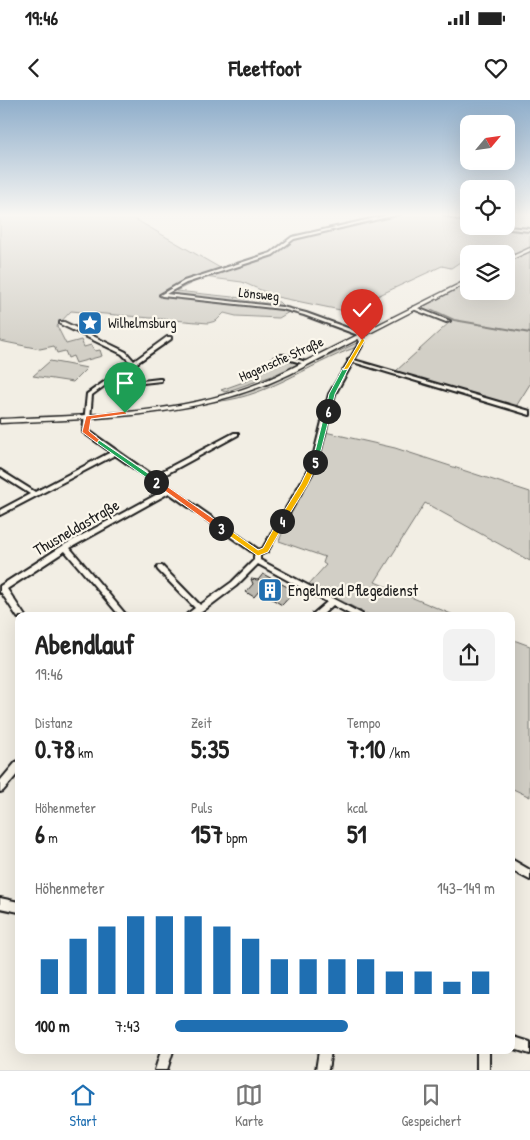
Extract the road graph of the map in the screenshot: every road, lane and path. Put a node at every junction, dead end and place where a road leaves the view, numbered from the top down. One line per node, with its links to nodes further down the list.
1 (256, 259): 6 (street, Lönsweg)
2 (460, 285): 3 (street, Hagensche Straße)
3 (414, 308): 4 (street); 6 (street, Hagensche Straße)
4 (448, 321)
5 (62, 323): 10 (street)
6 (360, 336): 9 (street); 11 (street, Hagensche Straße)
7 (169, 338): 10 (street)
8 (282, 356): 11 (street)
9 (350, 360): 14 (street); 25 (street)
10 (133, 362): 12 (street)
11 (306, 363): 15 (street, Hagensche Straße)
12 (110, 380): 13 (street); 15 (street)
13 (159, 380)
14 (530, 413)
15 (88, 417): 16 (street, Hagensche Straße); 18 (street)
16 (0, 421)
17 (236, 434): 20 (street)
18 (114, 453): 20 (street); 22 (street)
19 (0, 472): 22 (street)
20 (153, 479): 21 (street)
21 (168, 491): 24 (street, Thusneldastraße); 25 (street)
22 (34, 494): 23 (street)
23 (0, 513)
24 (66, 547): 27 (street, Thusneldastraße); 31 (street)
25 (257, 557): 28 (street); 29 (street)
26 (160, 568): 29 (street)
27 (1, 589): 30 (street)
28 (332, 602): 33 (street); 34 (street)
29 (200, 609): 32 (street)
30 (18, 612)
31 (121, 612)
32 (196, 612)
33 (321, 612)
34 (351, 612)
35 (15, 770): 36 (street)
36 (0, 788)
37 (515, 867): 38 (street)
38 (530, 876)
39 (0, 903): 40 (street)
40 (15, 907)
41 (515, 1043): 42 (street)
42 (530, 1048)
43 (166, 1054): 46 (street)
44 (325, 1054): 47 (street)
45 (483, 1054): 48 (street)
46 (161, 1070)
47 (322, 1070)
48 (483, 1070)

